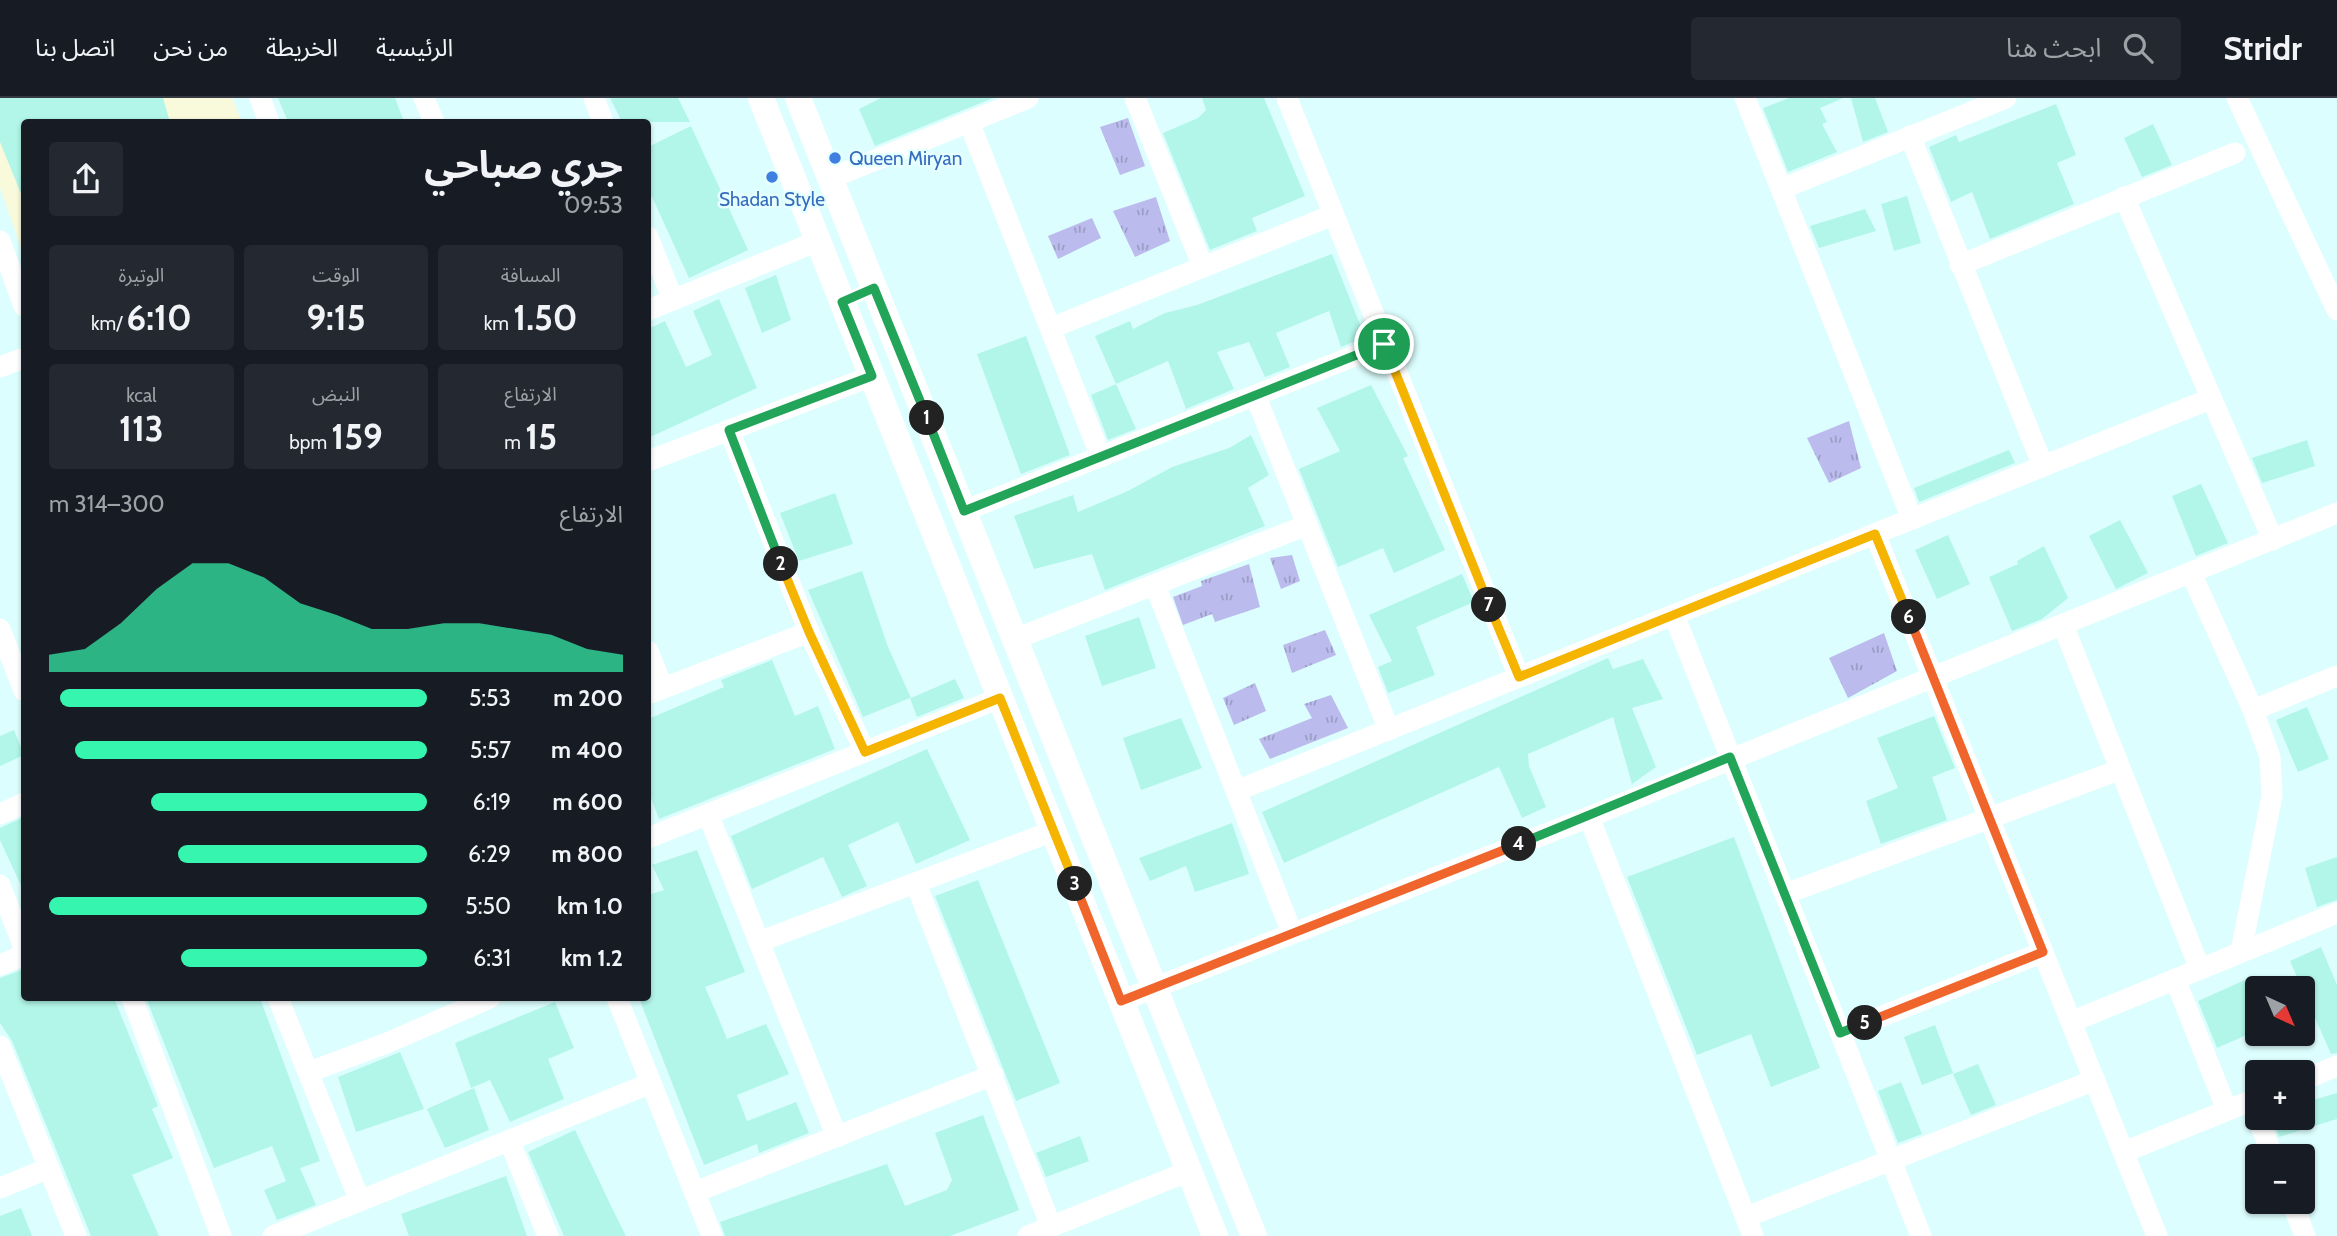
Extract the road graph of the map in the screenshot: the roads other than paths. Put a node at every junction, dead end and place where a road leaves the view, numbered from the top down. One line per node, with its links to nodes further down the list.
1 (260, 98): 12 (street)
2 (424, 98): 13 (street)
3 (594, 98): 14 (street)
4 (761, 98): 23 (street)
5 (799, 98): 18 (street)
6 (1028, 98): 15 (street)
7 (1135, 98): 26 (street)
8 (1287, 98): 21 (street)
9 (1745, 98): 19 (street)
10 (2006, 98): 16 (street)
11 (2237, 98): 32 (street)
12 (268, 119)
13 (433, 119)
14 (602, 119)
15 (970, 122): 18 (street); 33 (street)
16 (1910, 136): 19 (street); 25 (street)
17 (2235, 153): 20 (street)
18 (831, 178): 27 (street)
19 (1782, 189): 46 (street)
20 (2124, 197): 25 (street); 39 (street)
21 (1333, 215): 26 (street); 34 (street)
22 (0, 241): 28 (street)
23 (818, 241): 29 (street); 30 (street)
24 (651, 245): 29 (street)
25 (1960, 265): 43 (street)
26 (1203, 267): 33 (street)
27 (874, 288): 30 (street); 44 (street)
28 (21, 290)
29 (673, 300): 31 (street)
30 (842, 302): 37 (street)
31 (651, 309)
32 (2337, 310)
33 (1051, 328): 41 (street)
34 (1384, 344): 38 (street); 59 (street)
35 (21, 359): 36 (street)
36 (0, 367)
37 (872, 376): 40 (street); 63 (street)
38 (1256, 397): 41 (street); 47 (street)
39 (2210, 399): 43 (street); 49 (street)
40 (729, 430): 42 (street); 55 (street)
41 (1101, 457): 44 (street)
42 (651, 460)
43 (2043, 466): 46 (street)
44 (964, 511): 56 (street)
45 (2337, 513): 49 (street)
46 (1912, 519): 48 (street)
47 (1307, 525): 51 (street); 65 (street)
48 (1875, 534): 52 (street); 58 (street)
49 (2273, 540): 50 (street)
50 (2191, 573): 53 (street); 64 (street)
51 (1155, 585): 56 (street); 69 (street)
52 (1674, 615): 59 (street); 67 (street)
53 (2063, 625): 58 (street); 68 (street)
54 (0, 629): 61 (street)
55 (809, 632): 62 (street); 66 (street)
56 (1015, 639): 90 (street)
57 (651, 668): 62 (street)
58 (1933, 676): 67 (street); 74 (street)
59 (1519, 677): 65 (street)
60 (2336, 679): 64 (street)
61 (21, 683)
62 (655, 691)
63 (1000, 698): 66 (street); 75 (street)
64 (2253, 710): 84 (street)
65 (1390, 730): 69 (street)
66 (865, 752): 72 (street)
67 (1730, 757): 73 (street); 79 (street)
68 (2119, 770): 74 (street); 88 (street)
69 (1236, 791): 81 (street)
70 (21, 804): 71 (street)
71 (0, 814)
72 (708, 814): 76 (street); 83 (street)
73 (1589, 817): 81 (street); 118 (street)
74 (1990, 821): 79 (street); 85 (street)
75 (1053, 831): 77 (street); 94 (street)
76 (651, 837)
77 (916, 884): 83 (street); 101 (street)
78 (0, 885): 82 (street)
79 (1785, 894): 97 (street)
80 (2337, 913): 84 (street)
81 (1292, 933): 90 (street)
82 (21, 940)
83 (761, 941): 107 (street)
84 (2241, 951): 88 (street)
85 (2043, 952): 96 (street); 97 (street)
86 (21, 956): 87 (street)
87 (0, 965)
88 (2200, 969): 89 (street)
89 (2175, 979): 96 (street); 106 (street)
90 (1155, 988): 94 (street); 126 (street)
91 (133, 1001): 120 (street)
92 (279, 1001): 100 (street)
93 (618, 1001): 104 (street)
94 (1121, 1001): 112 (street)
95 (457, 1004): 100 (street)
96 (2071, 1022): 103 (street)
97 (1840, 1033): 110 (street)
98 (0, 1046): 111 (street)
99 (2337, 1066): 102 (street)
100 (309, 1072): 115 (street)
101 (993, 1075): 107 (street); 117 (street)
102 (2315, 1075)
103 (2095, 1080): 109 (street); 110 (street)
104 (651, 1083): 108 (street); 114 (street)
105 (2245, 1109): 106 (street)
106 (2227, 1110): 109 (street)
107 (837, 1137): 114 (street)
108 (509, 1140): 115 (street); 122 (street)
109 (2124, 1152): 128 (street)
110 (1891, 1161): 118 (street); 127 (street)
111 (48, 1168): 113 (street); 119 (street)
112 (1189, 1171): 117 (street); 125 (street)
113 (0, 1188)
114 (695, 1192): 123 (street)
115 (360, 1201): 121 (street)
116 (2297, 1214): 129 (street)
117 (1051, 1226): 124 (street)
118 (1750, 1227)
119 (76, 1236)
120 (221, 1236)
121 (273, 1236)
122 (548, 1236)
123 (712, 1236)
124 (1028, 1236)
125 (1215, 1236)
126 (1254, 1236)
127 (1921, 1236)
128 (2157, 1236)
129 (2305, 1236)

